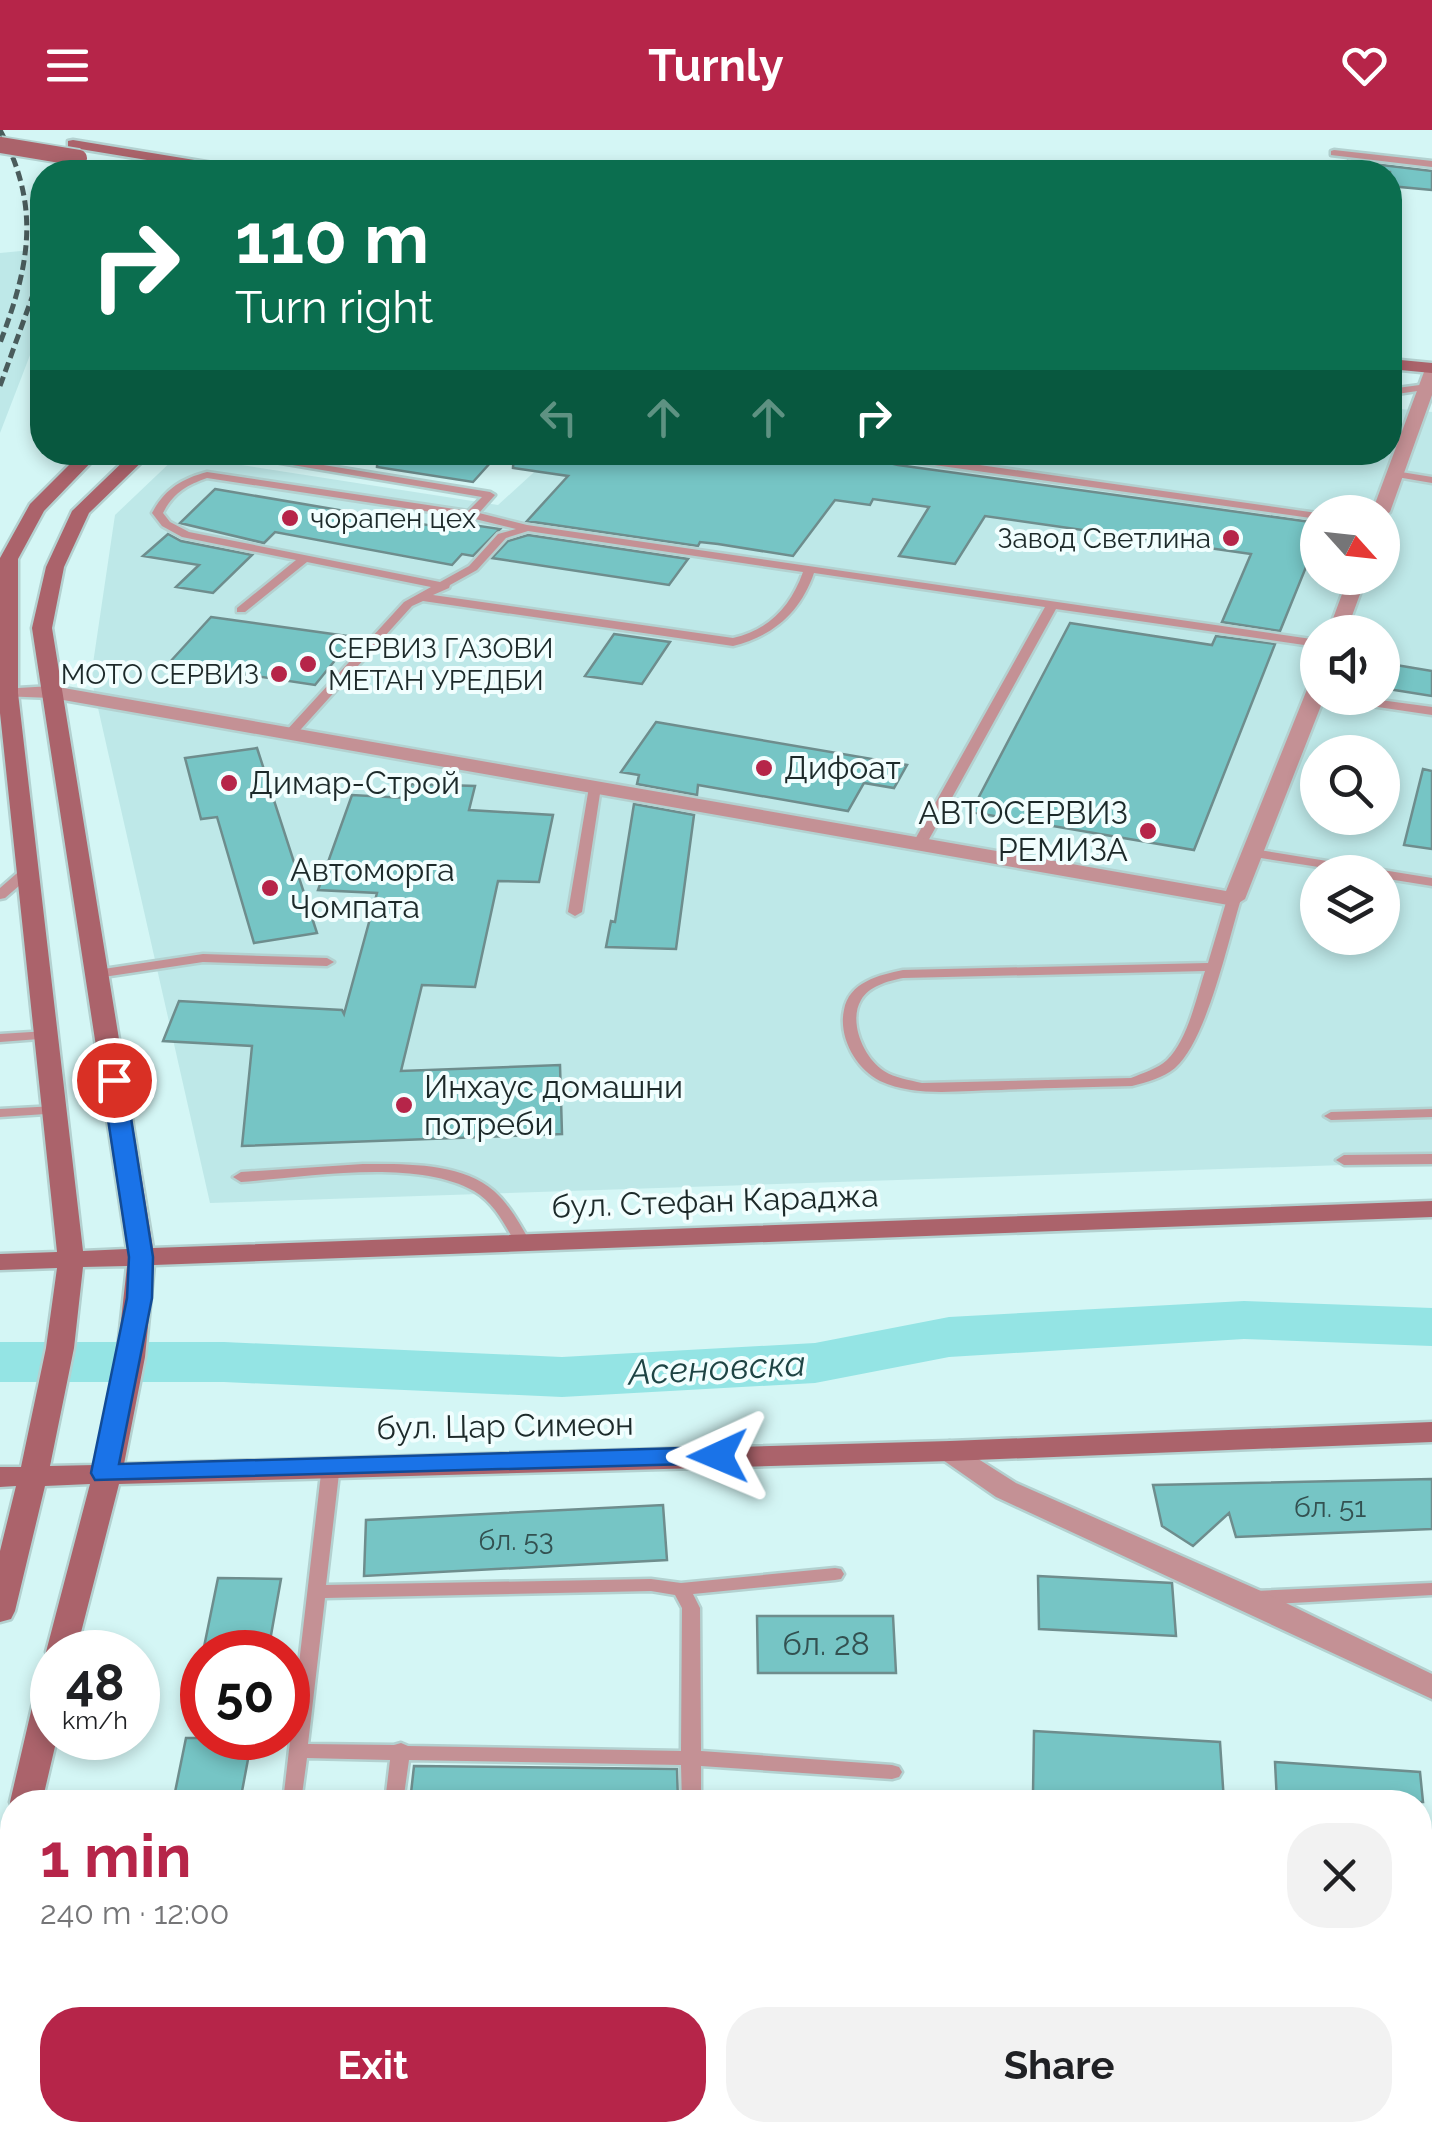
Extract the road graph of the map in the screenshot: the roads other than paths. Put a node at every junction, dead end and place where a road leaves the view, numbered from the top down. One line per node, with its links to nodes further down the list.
1 (0, 132): 3 (main road)
2 (0, 145): 3 (main road, bridge)
3 (76, 151): 5 (main road); 6 (main road)
4 (1334, 153): 7 (lane)
5 (112, 160)
6 (148, 160)
7 (1396, 160)
8 (1402, 161): 9 (lane)
9 (1432, 164)
10 (1402, 370): 12 (main road)
11 (1402, 377): 12 (main road)
12 (1430, 383): 13 (lane); 14 (street)
13 (1402, 389)
14 (1402, 456)
15 (80, 465): 36 (main road)
16 (130, 465): 35 (main road)
17 (302, 465): 26 (lane)
18 (950, 465): 21 (lane)
19 (972, 465): 21 (lane)
20 (1398, 465): 22 (street)
21 (970, 468): 25 (lane)
22 (1395, 474): 23 (lane); 24 (street)
23 (1432, 480)
24 (1387, 495)
25 (1300, 514)
26 (471, 515): 27 (lane); 28 (lane)
27 (526, 528): 29 (lane); 30 (lane)
28 (304, 559): 30 (lane); 33 (lane)
29 (810, 570): 31 (lane); 32 (lane)
30 (446, 586): 31 (lane)
31 (422, 597): 40 (lane)
32 (1052, 604): 34 (lane); 42 (lane)
33 (241, 610)
34 (1300, 641)
35 (52, 692): 36 (street); 40 (street); 53 (main road)
36 (8, 693): 45 (main road)
37 (1400, 706): 38 (lane)
38 (1432, 711)
39 (1308, 715): 43 (street)
40 (289, 735): 41 (street)
41 (595, 788): 42 (street); 50 (lane)
42 (920, 844): 49 (street)
43 (1254, 853): 44 (lane); 49 (street)
44 (1300, 860)
45 (29, 870): 48 (lane); 54 (main road)
46 (1400, 877): 47 (lane)
47 (1432, 882)
48 (0, 895)
49 (1234, 899): 52 (lane)
50 (574, 912)
51 (327, 962): 53 (lane)
52 (1211, 967): 52 (lane)
53 (97, 974): 65 (main road)
54 (47, 1036): 55 (lane); 56 (main road)
55 (0, 1038)
56 (56, 1110): 57 (lane); 66 (main road)
57 (0, 1112)
58 (1432, 1113): 59 (lane)
59 (1331, 1116)
60 (1432, 1159): 61 (lane)
61 (1344, 1160)
62 (241, 1177): 64 (lane)
63 (1432, 1209): 64 (main road, бул. Стефан Караджа)
64 (522, 1243): 65 (main road, бул. Стефан Караджа)
65 (141, 1257): 66 (main road, бул. Стефан Караджа); 71 (main road)
66 (71, 1259): 67 (main road, бул. Стефан Караджа); 72 (main road)
67 (0, 1262)
68 (1432, 1432): 69 (main road, бул. Цар Симеон)
69 (950, 1451): 70 (main road, бул. Цар Симеон); 78 (street)
70 (331, 1466): 71 (main road, бул. Цар Симеон); 77 (lane)
71 (104, 1473): 72 (main road, бул. Цар Симеон); 80 (main road)
72 (32, 1476): 73 (main road, бул. Цар Симеон); 79 (main road)
73 (0, 1477)
74 (835, 1574): 75 (lane)
75 (682, 1589): 77 (lane); 85 (lane)
76 (1432, 1590): 78 (lane)
77 (320, 1592): 81 (lane)
78 (1250, 1599): 82 (street)
79 (0, 1610)
80 (66, 1630)
81 (310, 1676)
82 (1432, 1687)
83 (401, 1750): 84 (lane); 85 (lane); 91 (lane)
84 (310, 1751)
85 (690, 1758): 88 (lane); 92 (lane)
86 (36, 1760): 89 (main road)
87 (299, 1760): 90 (lane)
88 (892, 1772)
89 (29, 1790)
90 (294, 1790)
91 (396, 1790)
92 (691, 1790)

